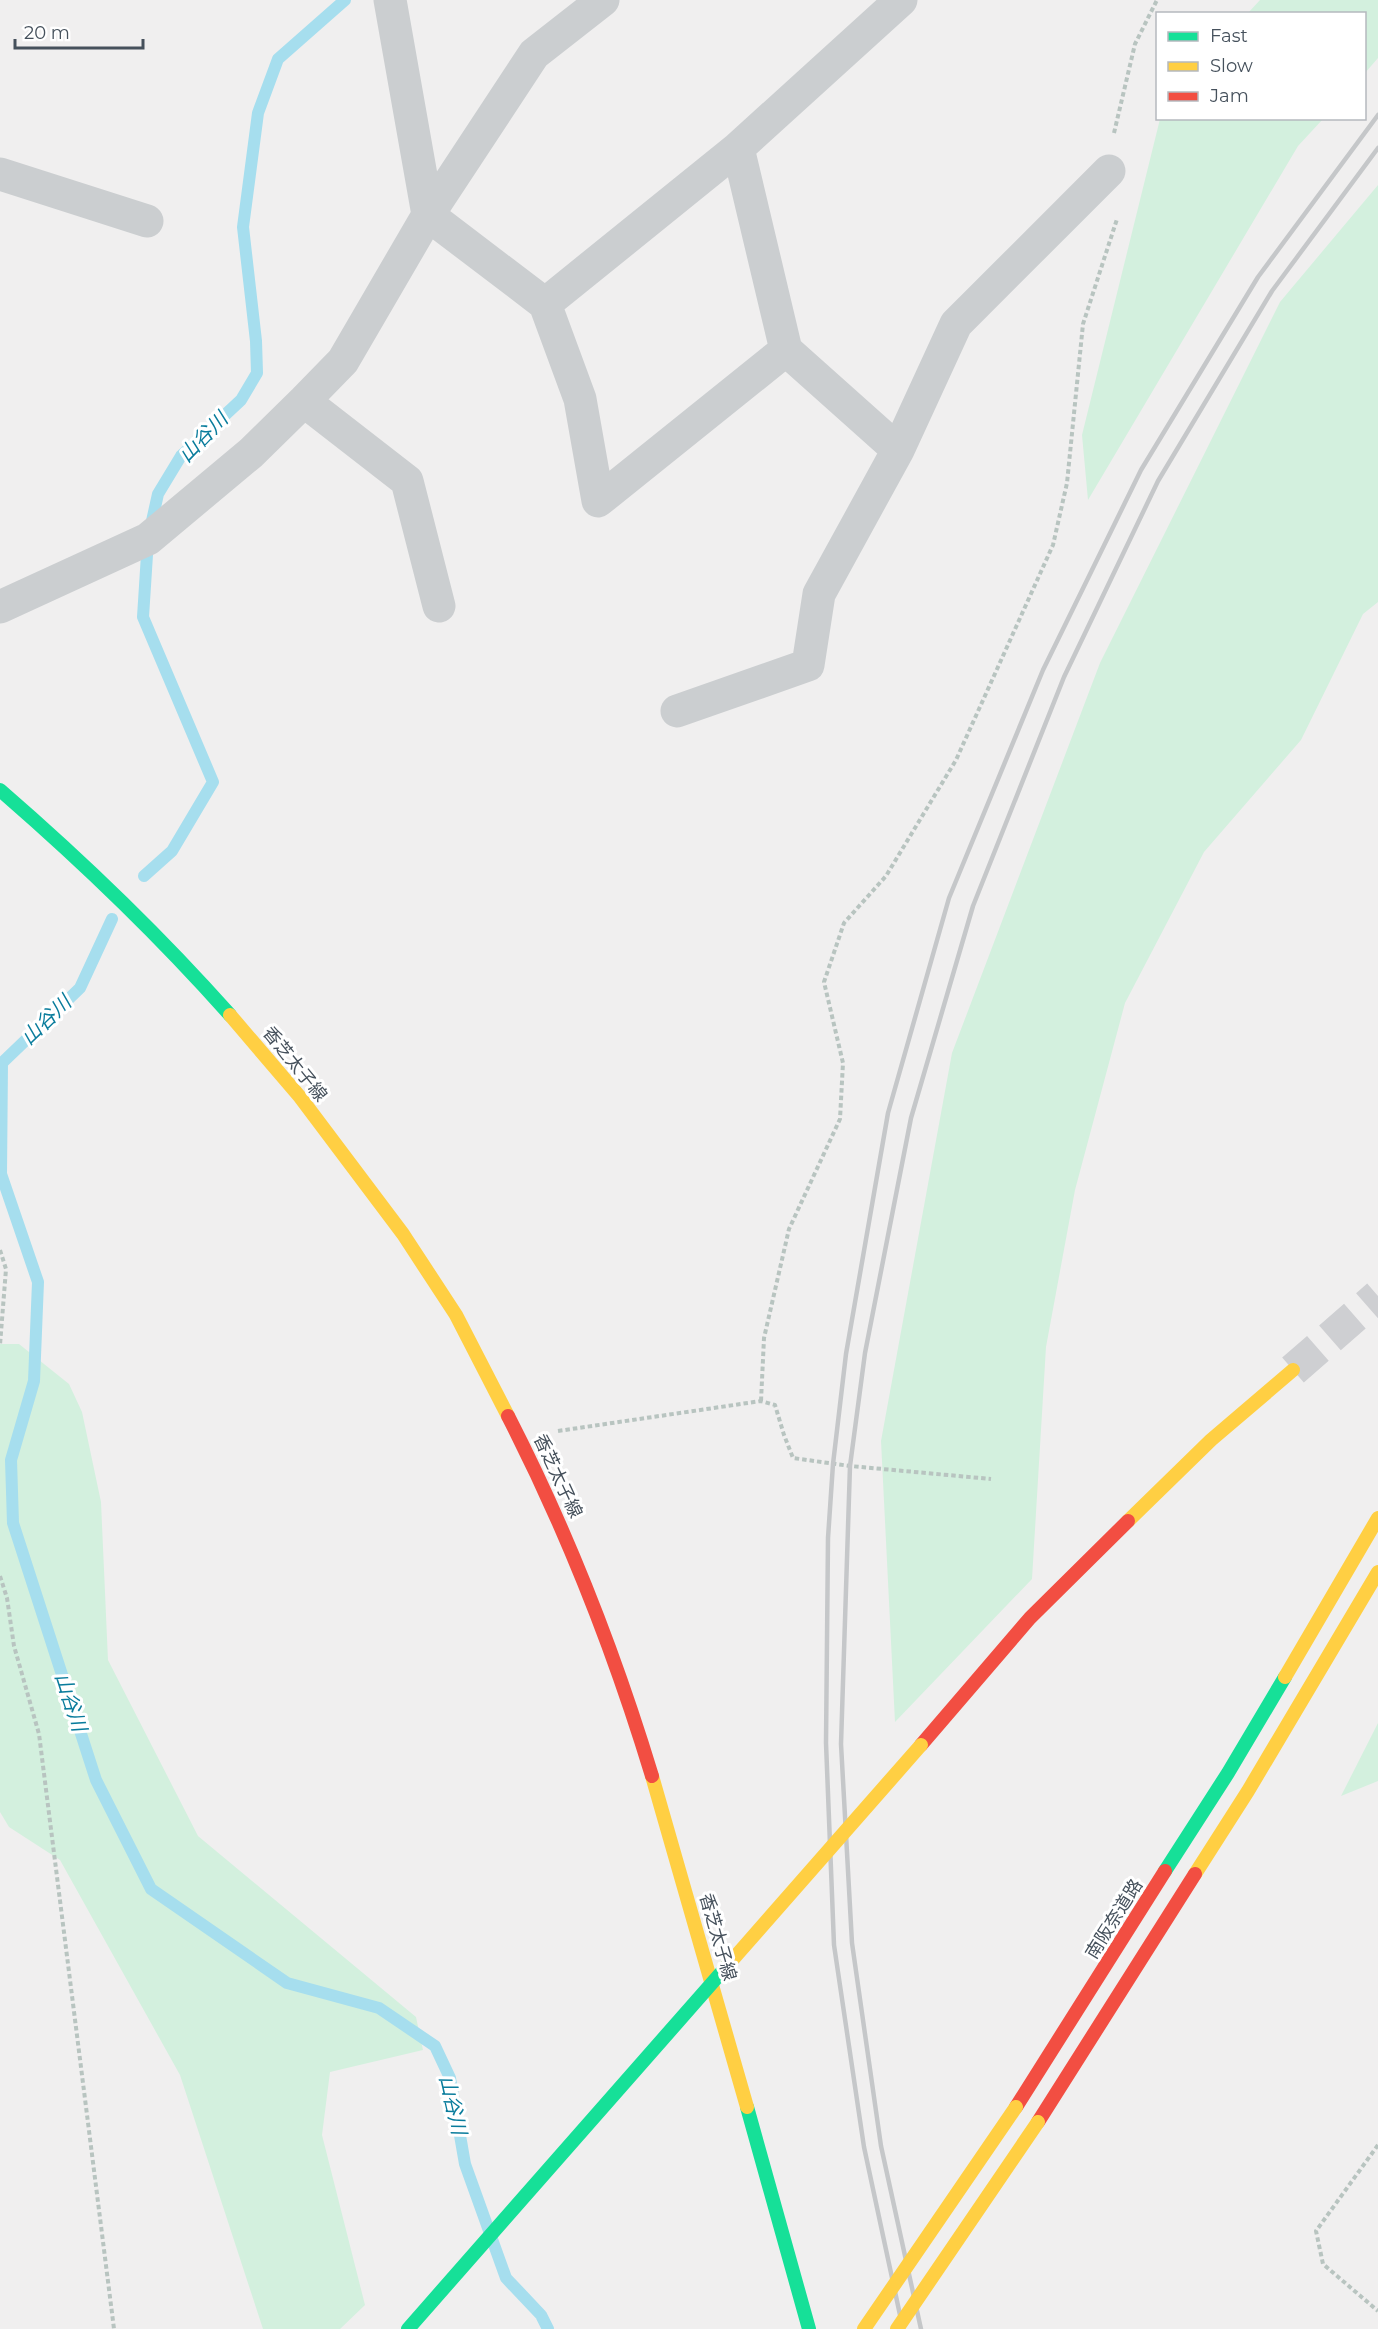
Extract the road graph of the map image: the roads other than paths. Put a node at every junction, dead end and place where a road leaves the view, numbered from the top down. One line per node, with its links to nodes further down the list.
1 (603, 0): 7 (street)
2 (901, 0): 4 (street)
3 (390, 4): 7 (street)
4 (738, 148): 9 (street); 10 (street)
5 (1109, 171): 12 (street)
6 (0, 174): 8 (street)
7 (428, 215): 9 (street); 11 (street)
8 (147, 221)
9 (545, 304): 10 (street)
10 (786, 350): 12 (street)
11 (304, 401): 13 (street); 14 (street)
12 (898, 450): 15 (street)
13 (439, 606)
14 (0, 607)
15 (677, 711)
16 (0, 790): 21 (main road, 香芝太子線)
17 (1293, 1370): 20 (main road, bridge)
18 (1378, 1518): 22 (main road, 南阪奈道路, bridge)
19 (1378, 1572): 23 (main road, bridge)
20 (408, 2329)
21 (809, 2329)
22 (864, 2329)
23 (897, 2329)

